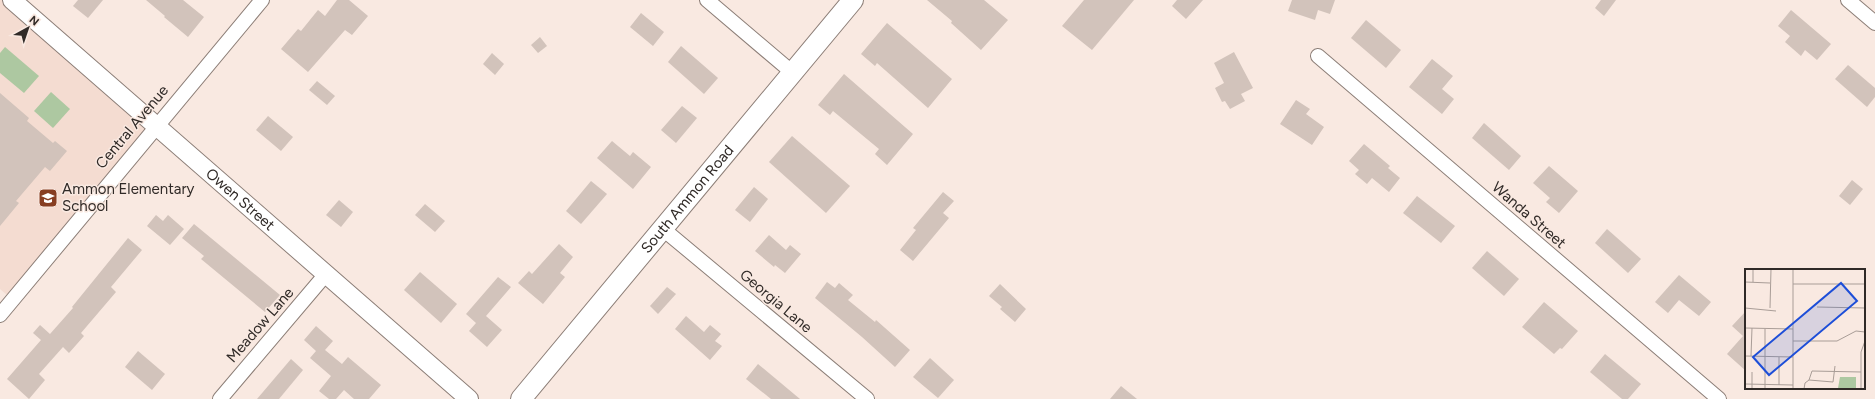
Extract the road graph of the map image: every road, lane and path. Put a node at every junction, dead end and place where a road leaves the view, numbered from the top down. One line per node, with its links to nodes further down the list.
1 (12, 0): 9 (street, Owen Street)
2 (262, 0): 9 (street, Central Avenue)
3 (707, 0): 8 (street)
4 (853, 0): 8 (main road, South Ammon Road)
5 (1848, 0): 6 (street)
6 (1875, 23)
7 (1318, 56): 17 (street, Wanda Street)
8 (793, 73): 10 (main road, South Ammon Road)
9 (156, 125): 11 (street, Owen Street); 12 (street, Central Avenue)
10 (663, 229): 15 (main road, South Ammon Road); 16 (street, Georgia Lane)
11 (326, 274): 13 (street, Meadow Lane); 14 (street, Owen Street)
12 (0, 315)
13 (220, 399)
14 (469, 399)
15 (521, 399)
16 (867, 399)
17 (1719, 399)

